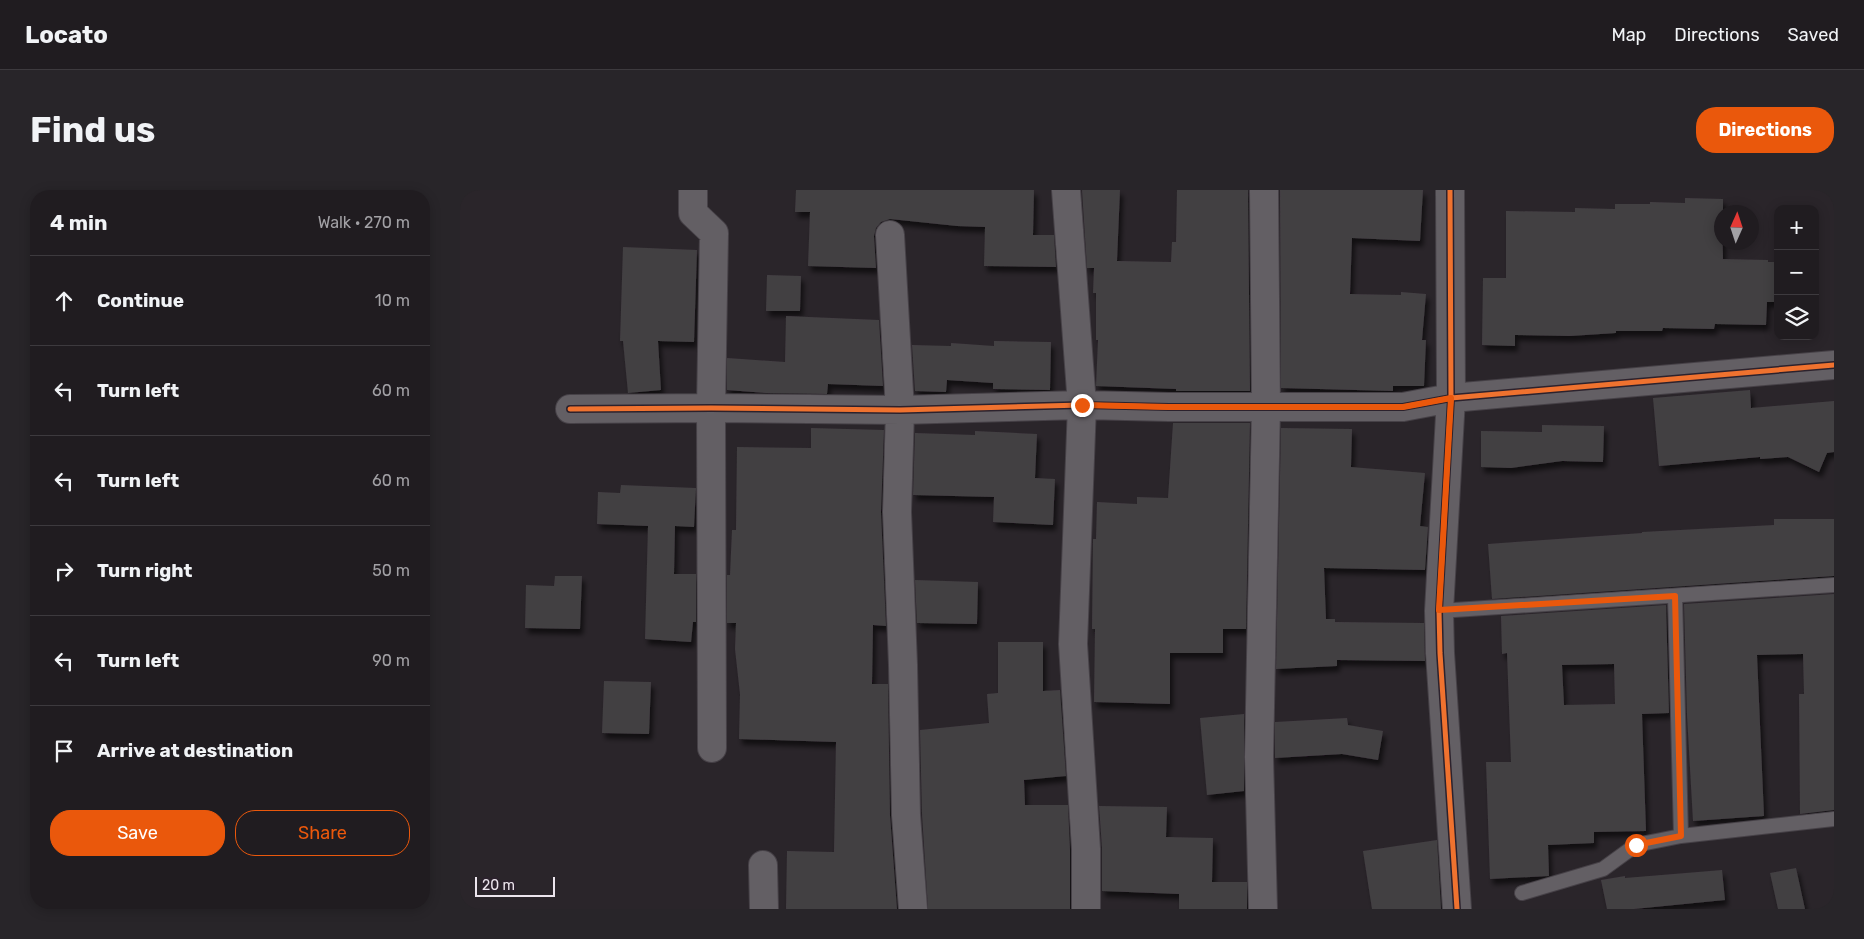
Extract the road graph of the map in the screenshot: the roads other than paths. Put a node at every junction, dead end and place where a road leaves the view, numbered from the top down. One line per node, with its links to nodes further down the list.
1 (693, 190): 10 (street)
2 (1066, 190): 8 (street)
3 (1264, 190): 9 (street)
4 (1450, 190): 7 (street)
5 (890, 235): 12 (street)
6 (1834, 365): 7 (street)
7 (1451, 398): 9 (street); 15 (street)
8 (1082, 405): 9 (street); 12 (street); 23 (street)
9 (1266, 407): 24 (street)
10 (711, 408): 11 (street); 12 (street); 16 (street)
11 (570, 409)
12 (900, 410): 22 (street)
13 (1834, 585): 14 (lane)
14 (1675, 596): 15 (lane); 18 (lane)
15 (1439, 610): 25 (street)
16 (712, 748)
17 (1834, 819): 18 (lane)
18 (1681, 836): 20 (lane)
19 (763, 865): 21 (street)
20 (1522, 893)
21 (764, 909)
22 (913, 909)
23 (1086, 909)
24 (1263, 909)
25 (1457, 909)

